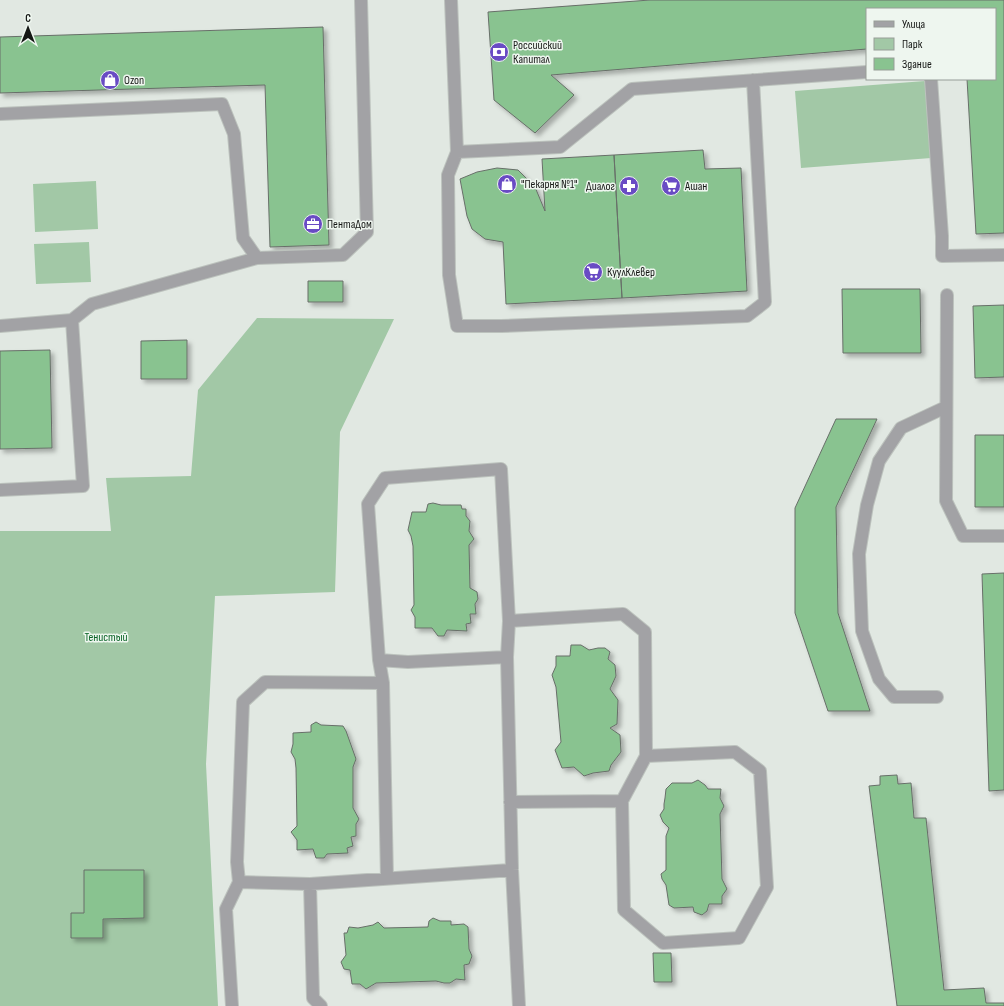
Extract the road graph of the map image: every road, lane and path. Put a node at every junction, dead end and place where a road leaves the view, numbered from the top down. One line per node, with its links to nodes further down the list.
1 (361, 0): 9 (lane)
2 (451, 0): 7 (lane)
3 (866, 72): 4 (lane)
4 (754, 80): 7 (lane); 7 (lane)
5 (931, 80): 8 (lane)
6 (0, 114): 9 (lane)
7 (457, 152)
8 (1004, 255)
9 (258, 258): 11 (lane)
10 (947, 295): 13 (lane)
11 (72, 320): 12 (lane); 14 (lane)
12 (0, 326)
13 (946, 407): 15 (lane); 20 (lane)
14 (0, 490)
15 (1004, 536)
16 (509, 621): 17 (lane); 18 (lane); 21 (lane)
17 (507, 657): 18 (lane); 23 (lane)
18 (379, 660): 19 (lane)
19 (383, 683): 25 (lane); 26 (lane)
20 (937, 697)
21 (646, 756): 22 (lane); 22 (lane)
22 (622, 801): 23 (lane)
23 (510, 802): 24 (lane)
24 (512, 870): 25 (lane); 30 (lane)
25 (387, 879): 27 (lane)
26 (239, 882): 27 (lane); 28 (lane)
27 (310, 884): 29 (lane)
28 (232, 1006)
29 (321, 1006)
30 (519, 1006)

